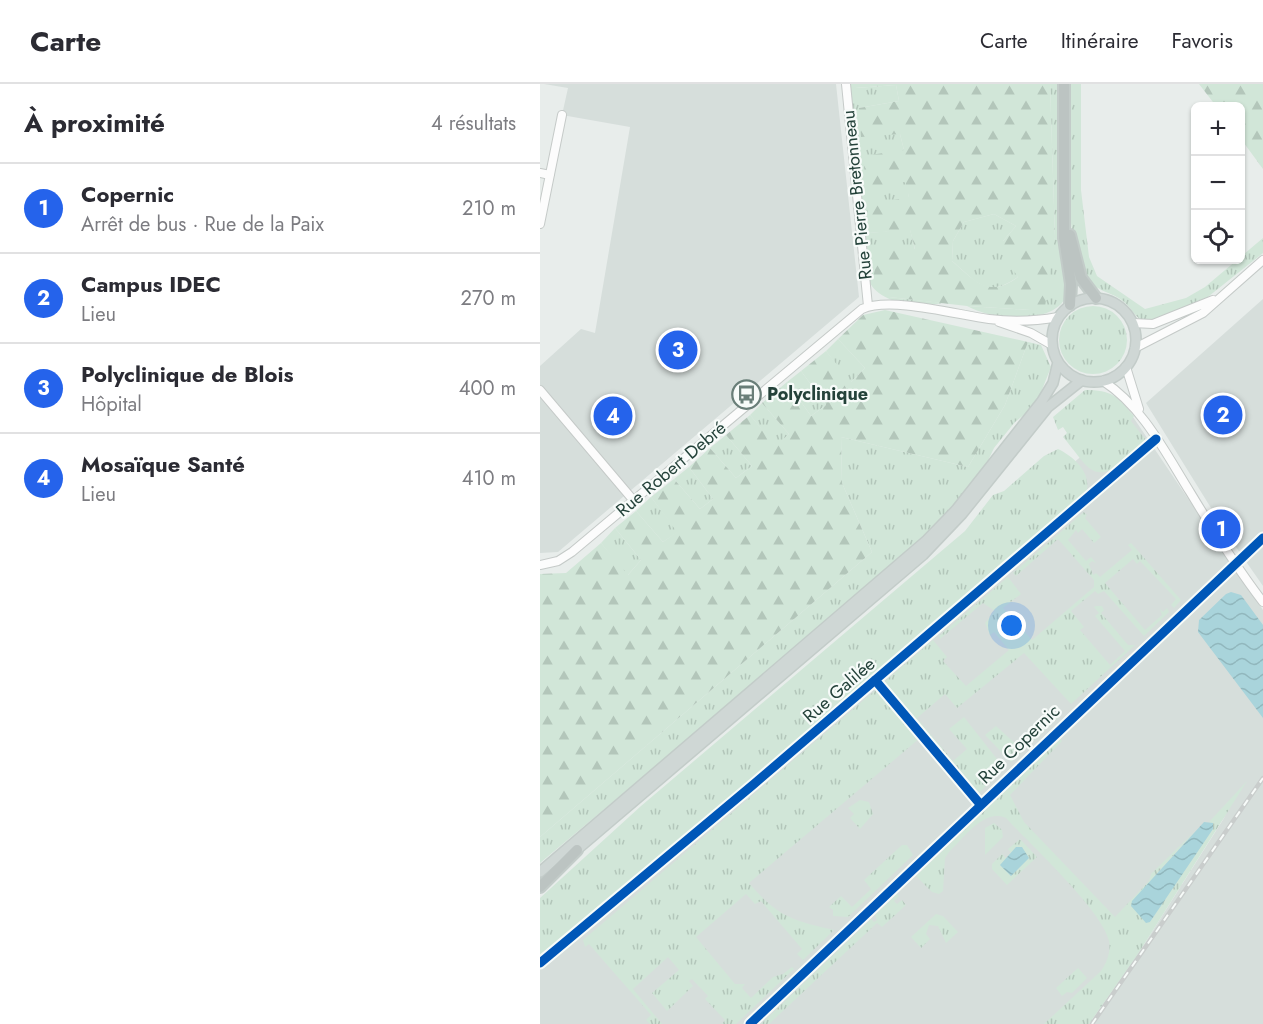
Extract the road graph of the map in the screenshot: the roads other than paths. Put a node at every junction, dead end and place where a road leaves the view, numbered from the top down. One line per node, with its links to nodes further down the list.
1 (846, 84): 12 (street, Rue Pierre Bretonneau)
2 (1064, 84): 6 (highway)
3 (562, 115): 5 (street)
4 (540, 173): 5 (street)
5 (550, 175): 7 (street)
6 (1064, 211): 10 (highway); 11 (highway)
7 (540, 224)
8 (1263, 260): 9 (street)
9 (1220, 296): 15 (street); 17 (street)
10 (1096, 298): 11 (main road); 15 (main road)
11 (1070, 305): 13 (main road)
12 (868, 306): 14 (street); 25 (street, Rue Robert Debré)
13 (1058, 317): 14 (street); 16 (main road)
14 (992, 319): 16 (street)
15 (1133, 323): 17 (main road)
16 (1052, 345): 18 (main road)
17 (1135, 348): 19 (main road)
18 (1058, 362): 20 (main road); 33 (main road)
19 (1126, 368): 21 (main road); 23 (street)
20 (1082, 380): 21 (main road); 32 (main road)
21 (1103, 381): 23 (street)
22 (540, 390): 25 (street)
23 (1142, 416): 24 (street)
24 (1156, 439): 27 (street); 30 (street, Rue Galilée)
25 (634, 501): 28 (street, Rue Robert Debré)
26 (1263, 538): 27 (street, Rue Copernic)
27 (1234, 563): 29 (street); 31 (street, Rue Copernic)
28 (540, 565)
29 (1263, 602)
30 (876, 680): 31 (street); 36 (street, Rue Galilée)
31 (980, 804): 37 (street, Rue Copernic)
32 (578, 850): 34 (main road); 35 (highway)
33 (540, 872)
34 (540, 880)
35 (540, 887)
36 (540, 963)
37 (750, 1024)

